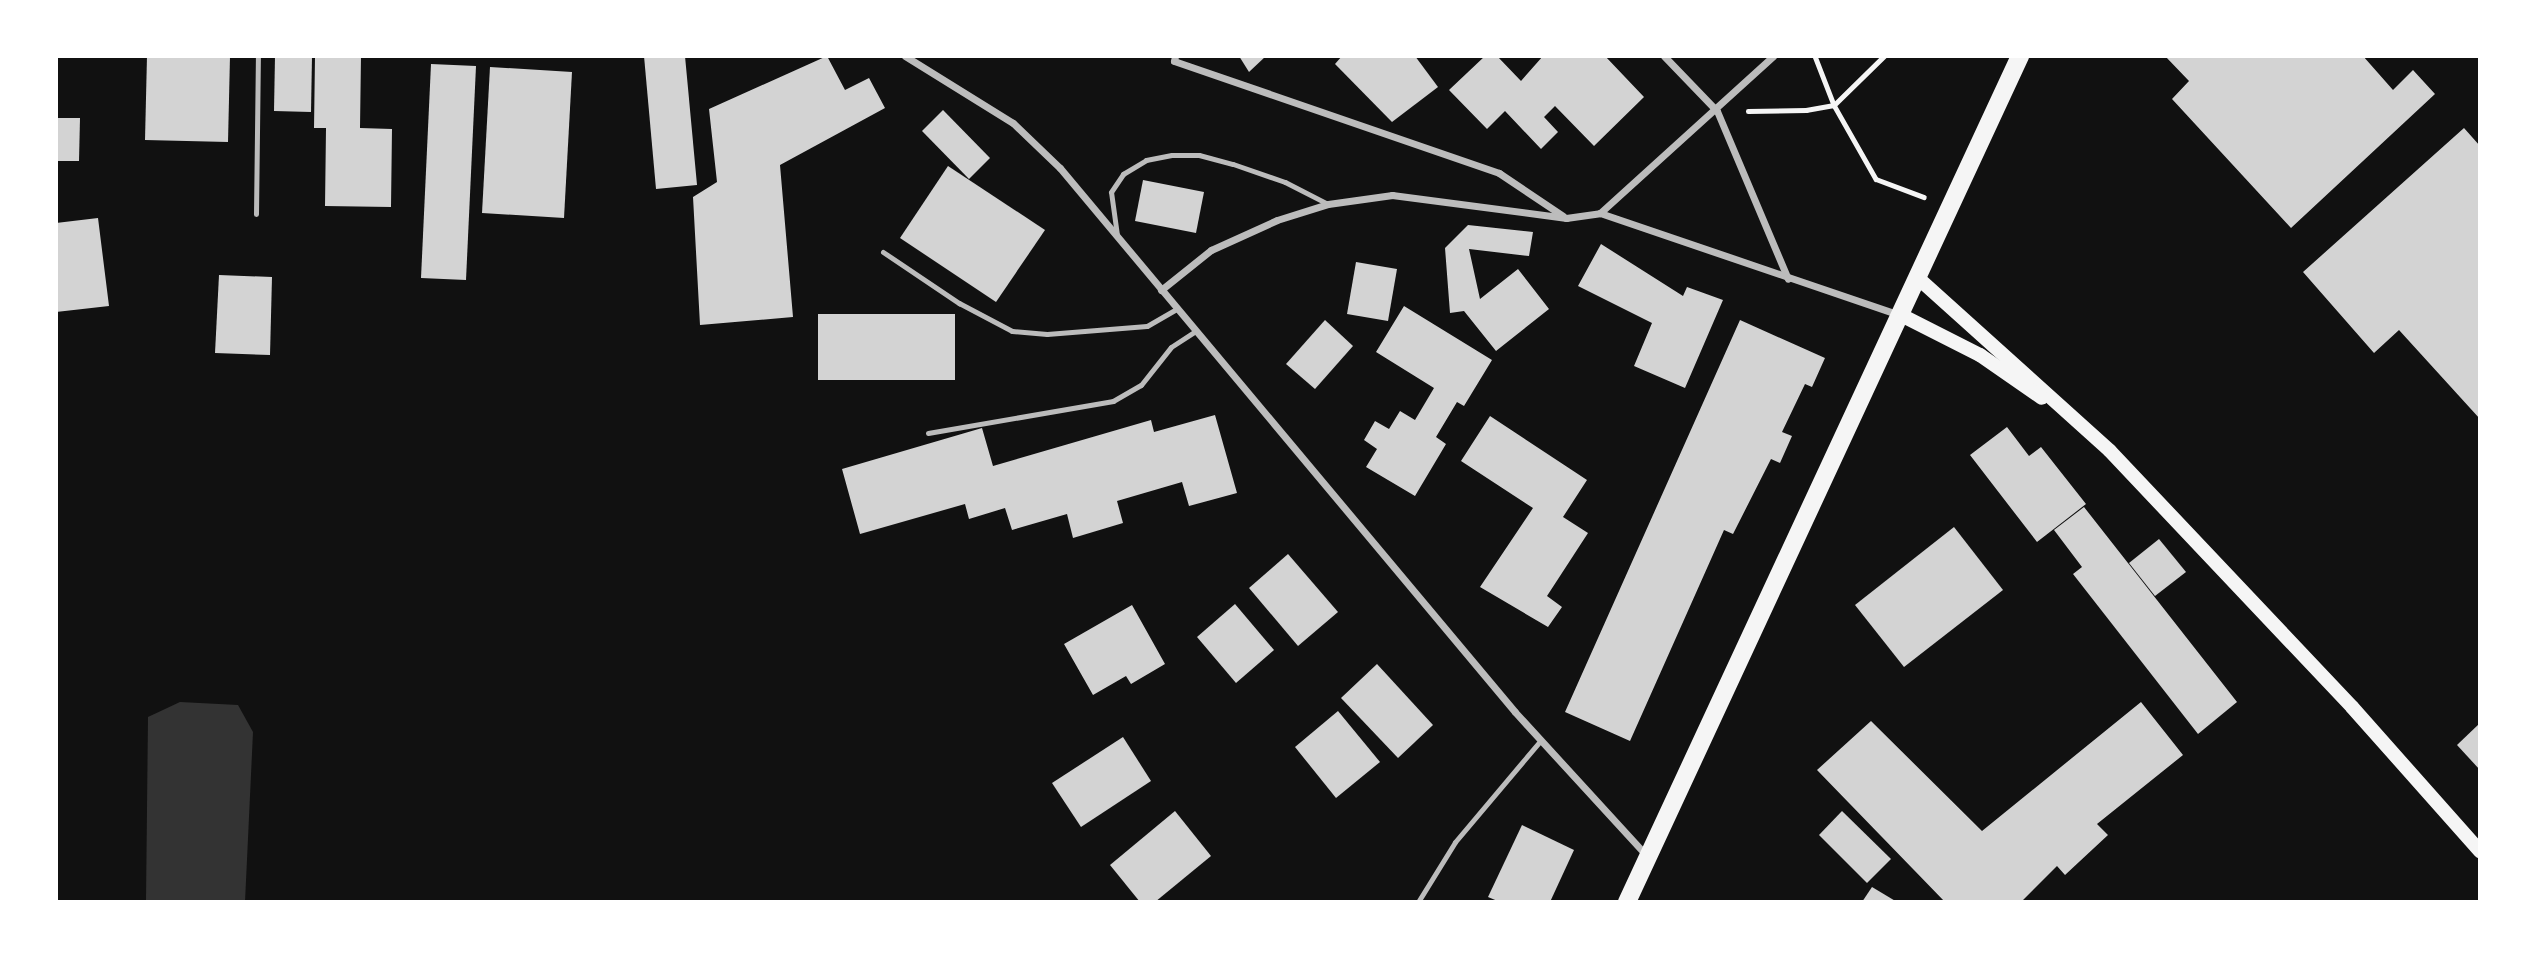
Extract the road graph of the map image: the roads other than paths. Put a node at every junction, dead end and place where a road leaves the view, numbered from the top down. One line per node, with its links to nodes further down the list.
1 (258, 56): 10 (lane)
2 (905, 56): 12 (street)
3 (1175, 56): 11 (street)
4 (1664, 56): 7 (street)
5 (1773, 56): 7 (street)
6 (2020, 56): 14 (main road)
7 (1717, 111): 9 (street); 15 (street)
8 (1328, 204): 11 (street); 12 (lane); 16 (street)
9 (1600, 213): 11 (street); 15 (street)
10 (256, 214)
11 (1566, 218)
12 (1117, 238): 16 (street)
13 (883, 252): 17 (lane)
14 (1919, 278): 18 (main road); 21 (main road)
15 (1788, 279): 18 (street)
16 (1161, 290): 17 (street)
17 (1177, 309): 19 (street)
18 (1901, 315): 21 (main road); 24 (main road)
19 (1196, 331): 20 (lane); 22 (street)
20 (928, 433)
21 (2091, 433): 23 (main road)
22 (1541, 740): 24 (street); 25 (lane)
23 (2480, 851)
24 (1648, 857): 26 (main road)
25 (1418, 902)
26 (1627, 902)

